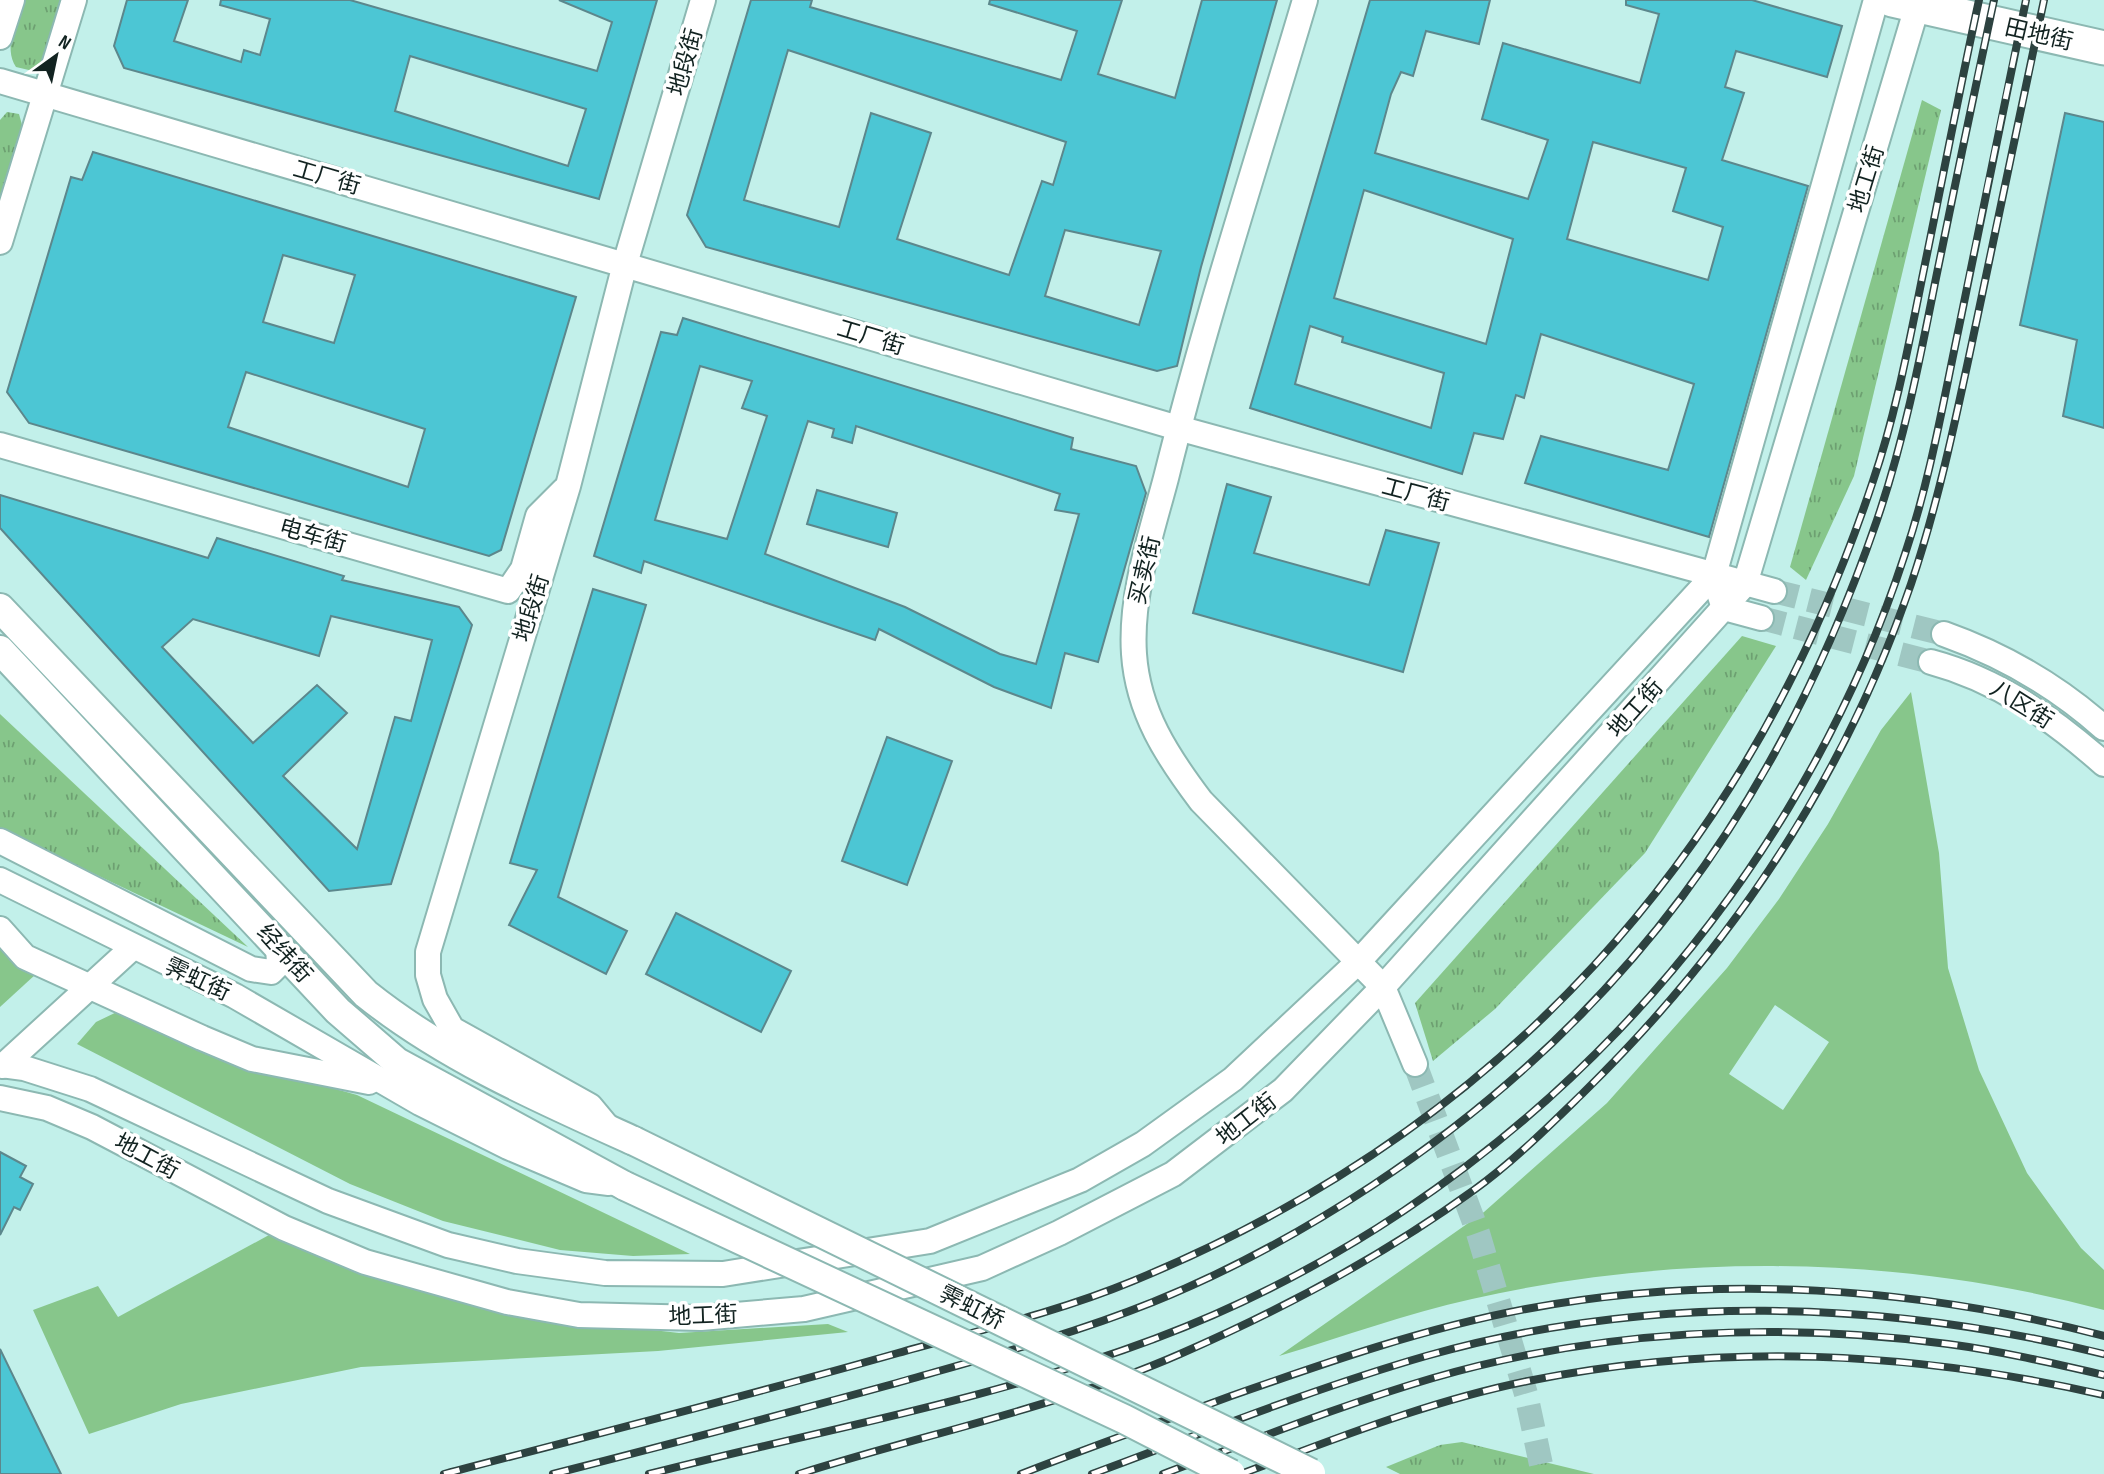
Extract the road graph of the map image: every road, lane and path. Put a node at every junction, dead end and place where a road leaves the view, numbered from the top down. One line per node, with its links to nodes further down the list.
1 (12, 0): 7 (main road)
2 (74, 0): 10 (main road)
3 (703, 0): 12 (main road, 地段街)
4 (1305, 0): 13 (main road, 买卖街)
5 (1876, 0): 16 (main road, 地工街)
6 (1909, 2): 8 (highway, 田地街); 17 (main road, 地工街)
7 (0, 37)
8 (2104, 48)
9 (0, 81): 10 (main road, 工厂街)
10 (47, 95): 11 (main road); 12 (main road, 工厂街)
11 (0, 242)
12 (625, 264): 13 (main road, 工厂街); 15 (main road, 地段街)
13 (1178, 428): 16 (main road, 工厂街); 32 (main road, 买卖街)
14 (0, 445): 15 (main road, 电车街)
15 (568, 486): 39 (main road, 地段街)
16 (1714, 575): 17 (main road, 工厂街); 20 (main road); 32 (main road, 地工街)
17 (1745, 584): 18 (main road, 工厂街); 20 (main road, 地工街)
18 (1774, 591)
19 (0, 608): 39 (main road, 经纬街)
20 (1724, 608): 21 (main road); 34 (main road, 地工街)
21 (1762, 618)
22 (1944, 635): 25 (main road, 八区街)
23 (0, 650): 30 (main road, 经纬街)
24 (1931, 662): 26 (main road, 八区街)
25 (2104, 728)
26 (2104, 764)
27 (0, 841): 30 (main road, 霁虹街)
28 (0, 880): 31 (main road, 霁虹街)
29 (0, 929): 33 (main road, 霁虹街)
30 (278, 945): 40 (main road, 经纬街)
31 (132, 948): 33 (main road); 37 (main road, 霁虹街)
32 (1360, 961): 34 (main road, 买卖街); 36 (main road, 地工街)
33 (90, 986): 36 (main road); 37 (main road, 霁虹街)
34 (1383, 987): 35 (main road, 买卖街); 38 (main road, 地工街)
35 (1415, 1064)
36 (2, 1065)
37 (390, 1087): 40 (main road, 霁虹街)
38 (0, 1098)
39 (622, 1136): 42 (main road, 霁虹桥, bridge)
40 (625, 1186): 41 (main road, 霁虹桥, bridge)
41 (1231, 1474)
42 (1312, 1474)

